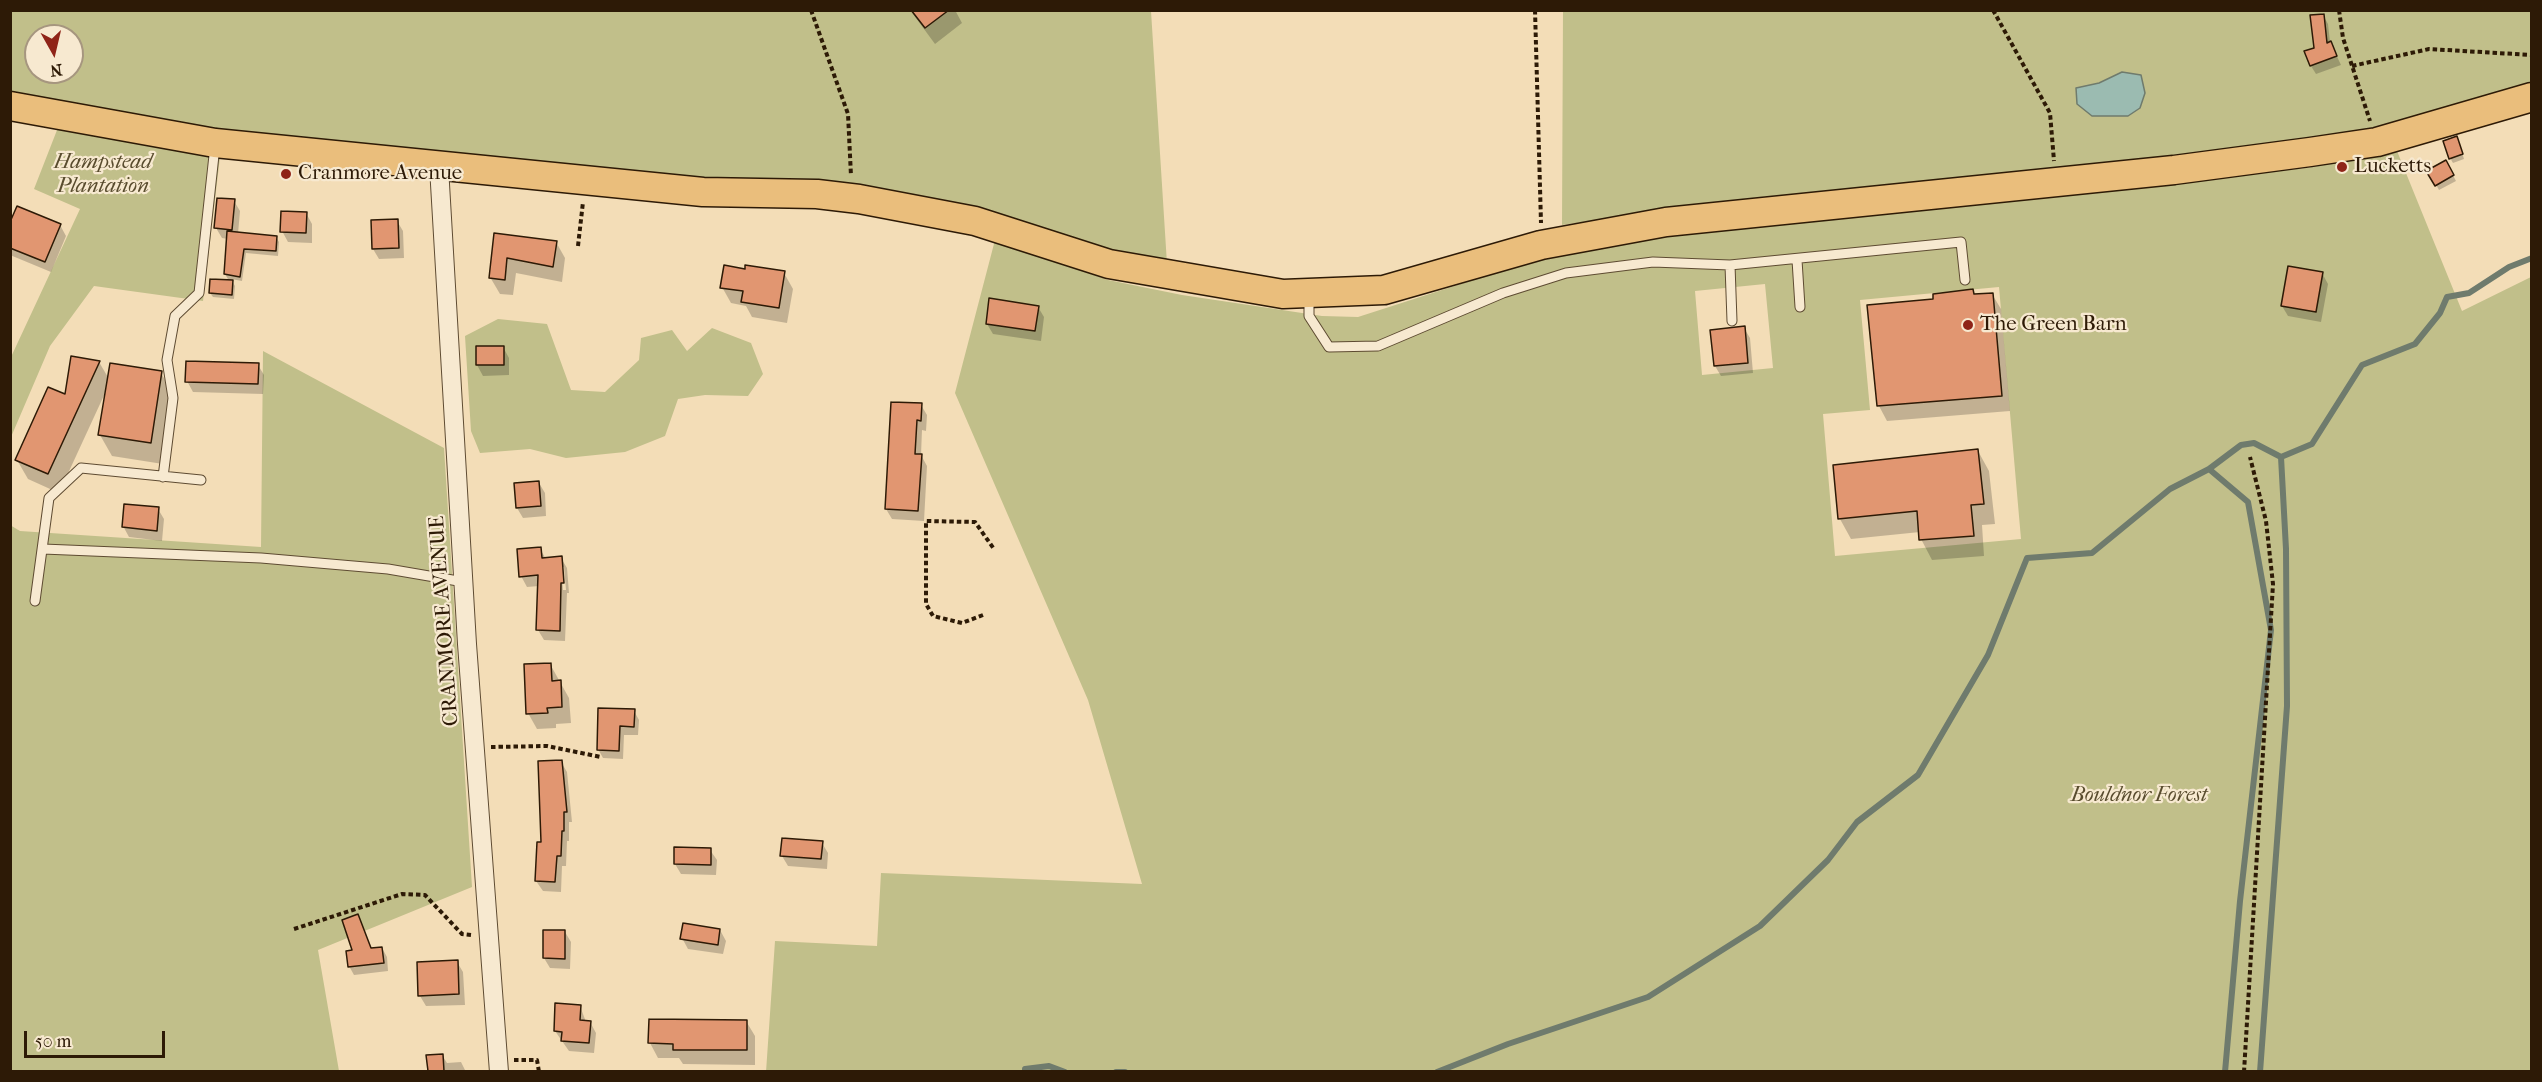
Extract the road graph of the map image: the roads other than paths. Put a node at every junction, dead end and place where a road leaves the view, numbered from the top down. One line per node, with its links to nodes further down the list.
1 (2532, 97): 8 (main road)
2 (10, 106): 3 (main road)
3 (215, 143): 4 (main road); 11 (lane)
4 (439, 167): 8 (main road); 14 (street, CRANMORE AVENUE)
5 (1797, 260): 6 (lane); 7 (lane); 9 (lane)
6 (1730, 266): 8 (lane); 10 (lane)
7 (1965, 280)
8 (1308, 294)
9 (1800, 307)
10 (1732, 321)
11 (163, 477): 12 (lane); 13 (lane)
12 (201, 480)
13 (43, 549): 14 (lane); 15 (lane)
14 (464, 582): 16 (street, CRANMORE AVENUE)
15 (35, 601)
16 (499, 1066)

